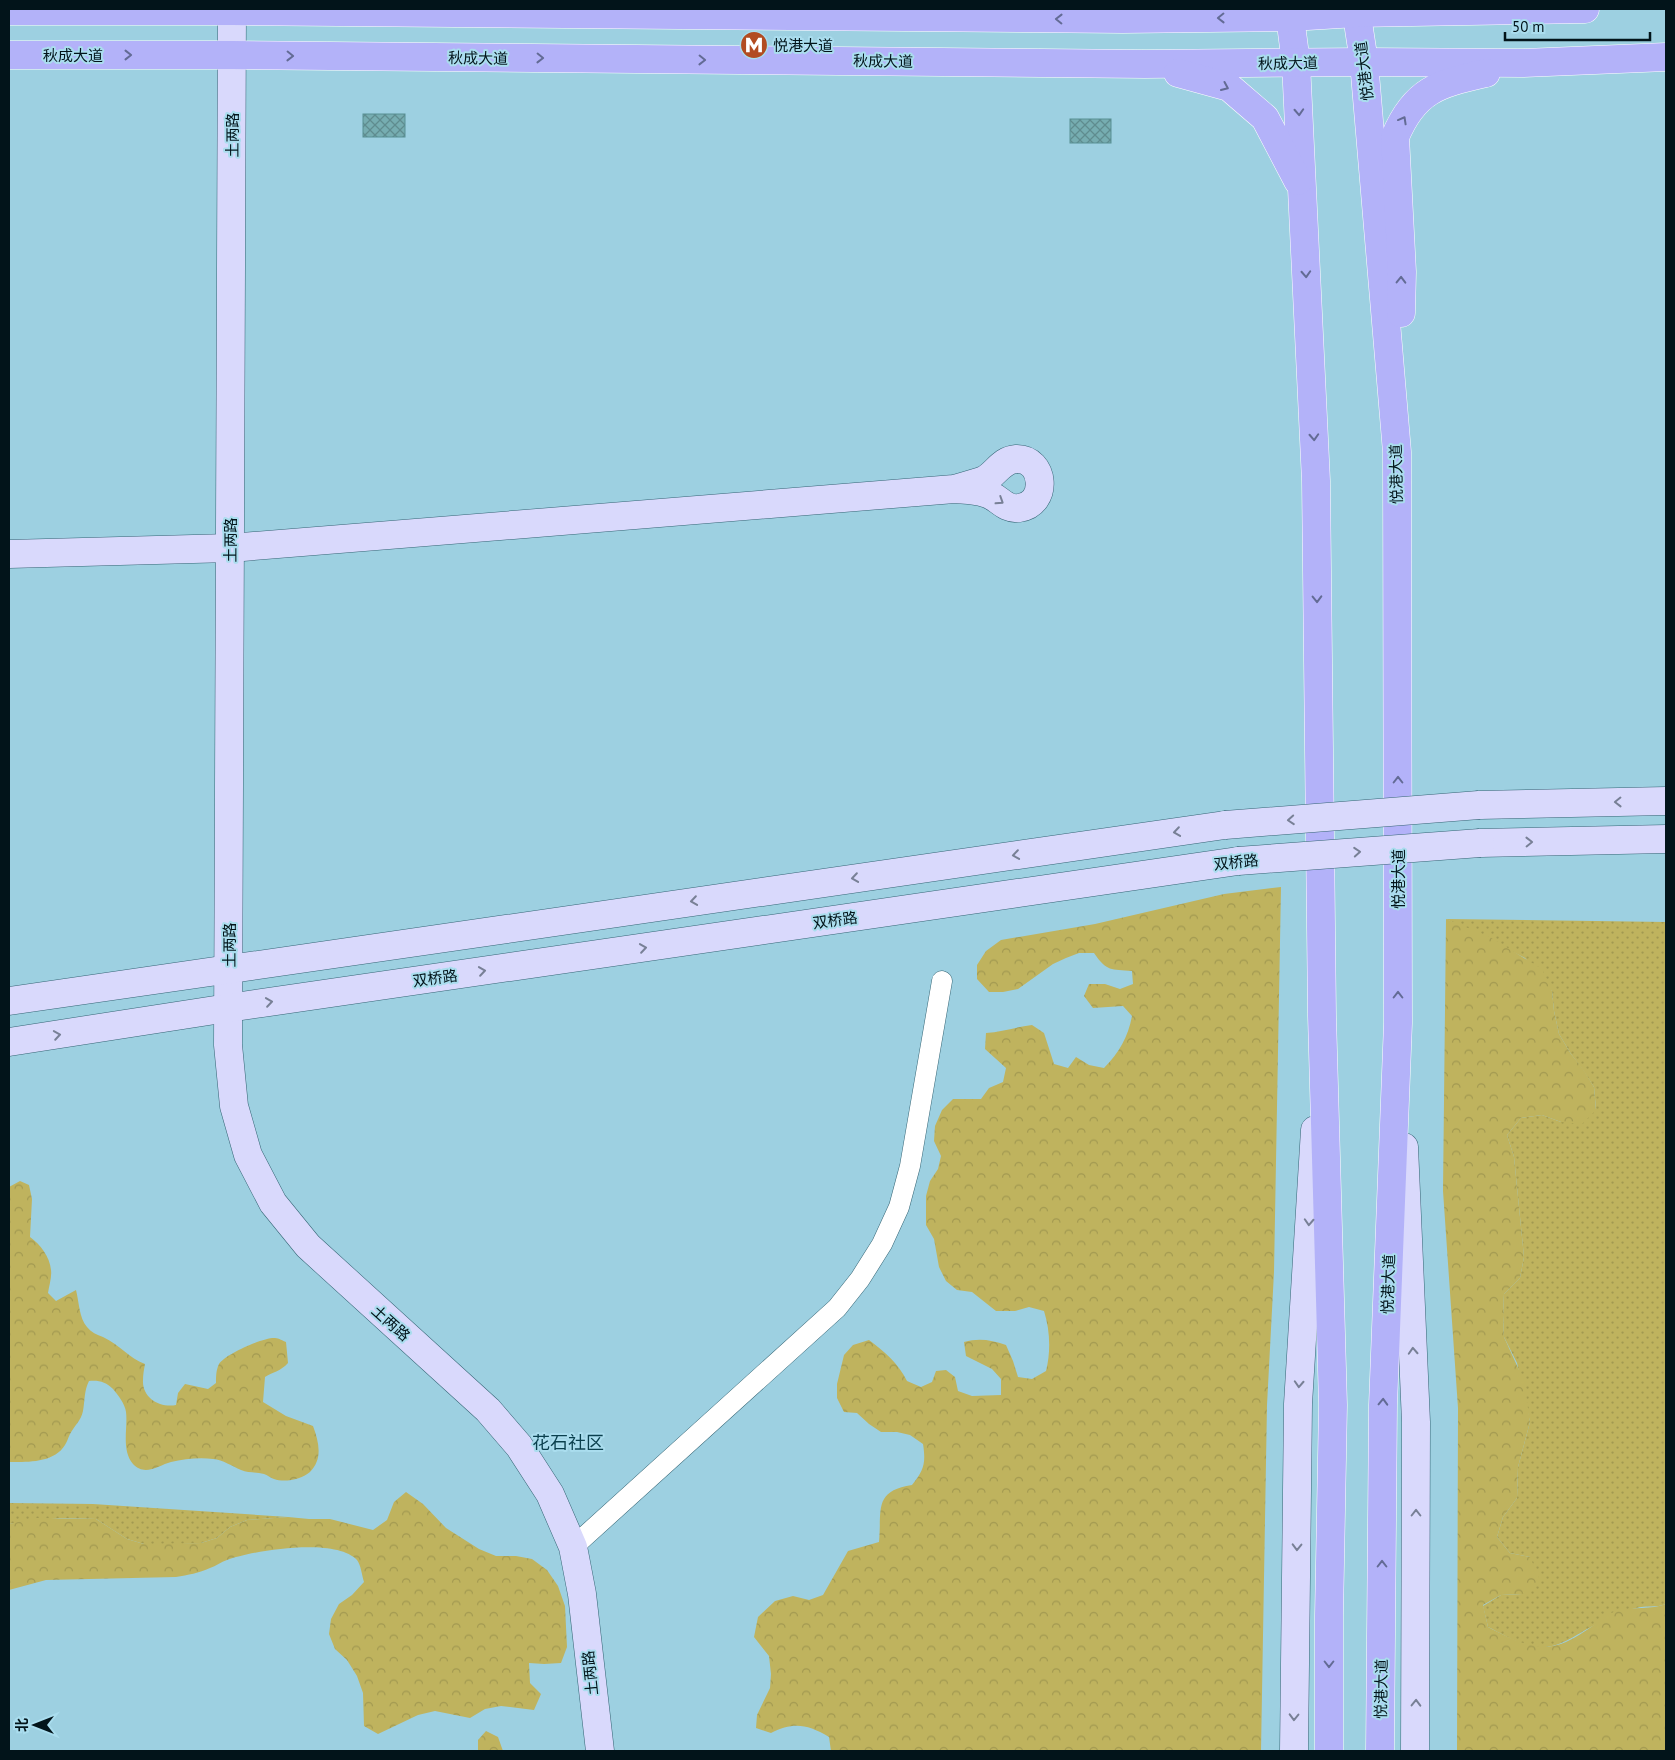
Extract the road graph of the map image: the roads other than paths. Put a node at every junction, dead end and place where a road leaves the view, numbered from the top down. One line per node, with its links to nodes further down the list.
1 (1566, 9): 2 (main road)
2 (1569, 9): 3 (main road); 6 (main road)
3 (1585, 9)
4 (232, 10): 5 (main road); 8 (main road, one-way to 4); 10 (street, 土两路)
5 (9, 11)
6 (1356, 11): 7 (main road); 12 (main road, 悦港大道)
7 (1290, 13): 8 (main road, one-way to 8); 13 (main road)
8 (1134, 14)
9 (9, 55): 10 (main road, 秋成大道, one-way to 10)
10 (232, 55): 15 (main road, 秋成大道, one-way to 15); 19 (street, 土两路)
11 (1666, 57): 14 (main road, 秋成大道)
12 (1364, 62): 13 (main road, 秋成大道); 14 (main road, 秋成大道); 17 (main road, 悦港大道)
13 (1296, 63): 15 (main road, 秋成大道); 16 (main road, one-way to 16)
14 (1524, 63): 17 (main road, one-way to 14)
15 (1145, 64): 16 (main road, one-way to 16)
16 (1302, 189): 27 (main road, one-way to 27)
17 (1397, 452): 28 (main road, 悦港大道, one-way to 17)
18 (954, 489): 19 (street)
19 (230, 548): 20 (street); 23 (street, 土两路)
20 (9, 554)
21 (1666, 800): 23 (street, one-way to 23, bridge)
22 (1666, 839): 26 (street, 双桥路, one-way to 22, bridge)
23 (228, 969): 25 (street); 26 (street, 土两路)
24 (942, 981): 30 (street)
25 (9, 1001)
26 (228, 1008): 29 (street, 双桥路, one-way to 26); 30 (street, 土两路)
27 (1322, 1016): 32 (street, one-way to 32); 33 (main road, one-way to 33)
28 (1398, 1023): 34 (main road, 悦港大道, one-way to 28); 35 (street, one-way to 28)
29 (9, 1042)
30 (573, 1547): 31 (street, 土两路)
31 (600, 1751)
32 (1294, 1751)
33 (1329, 1751)
34 (1380, 1751)
35 (1415, 1751)

